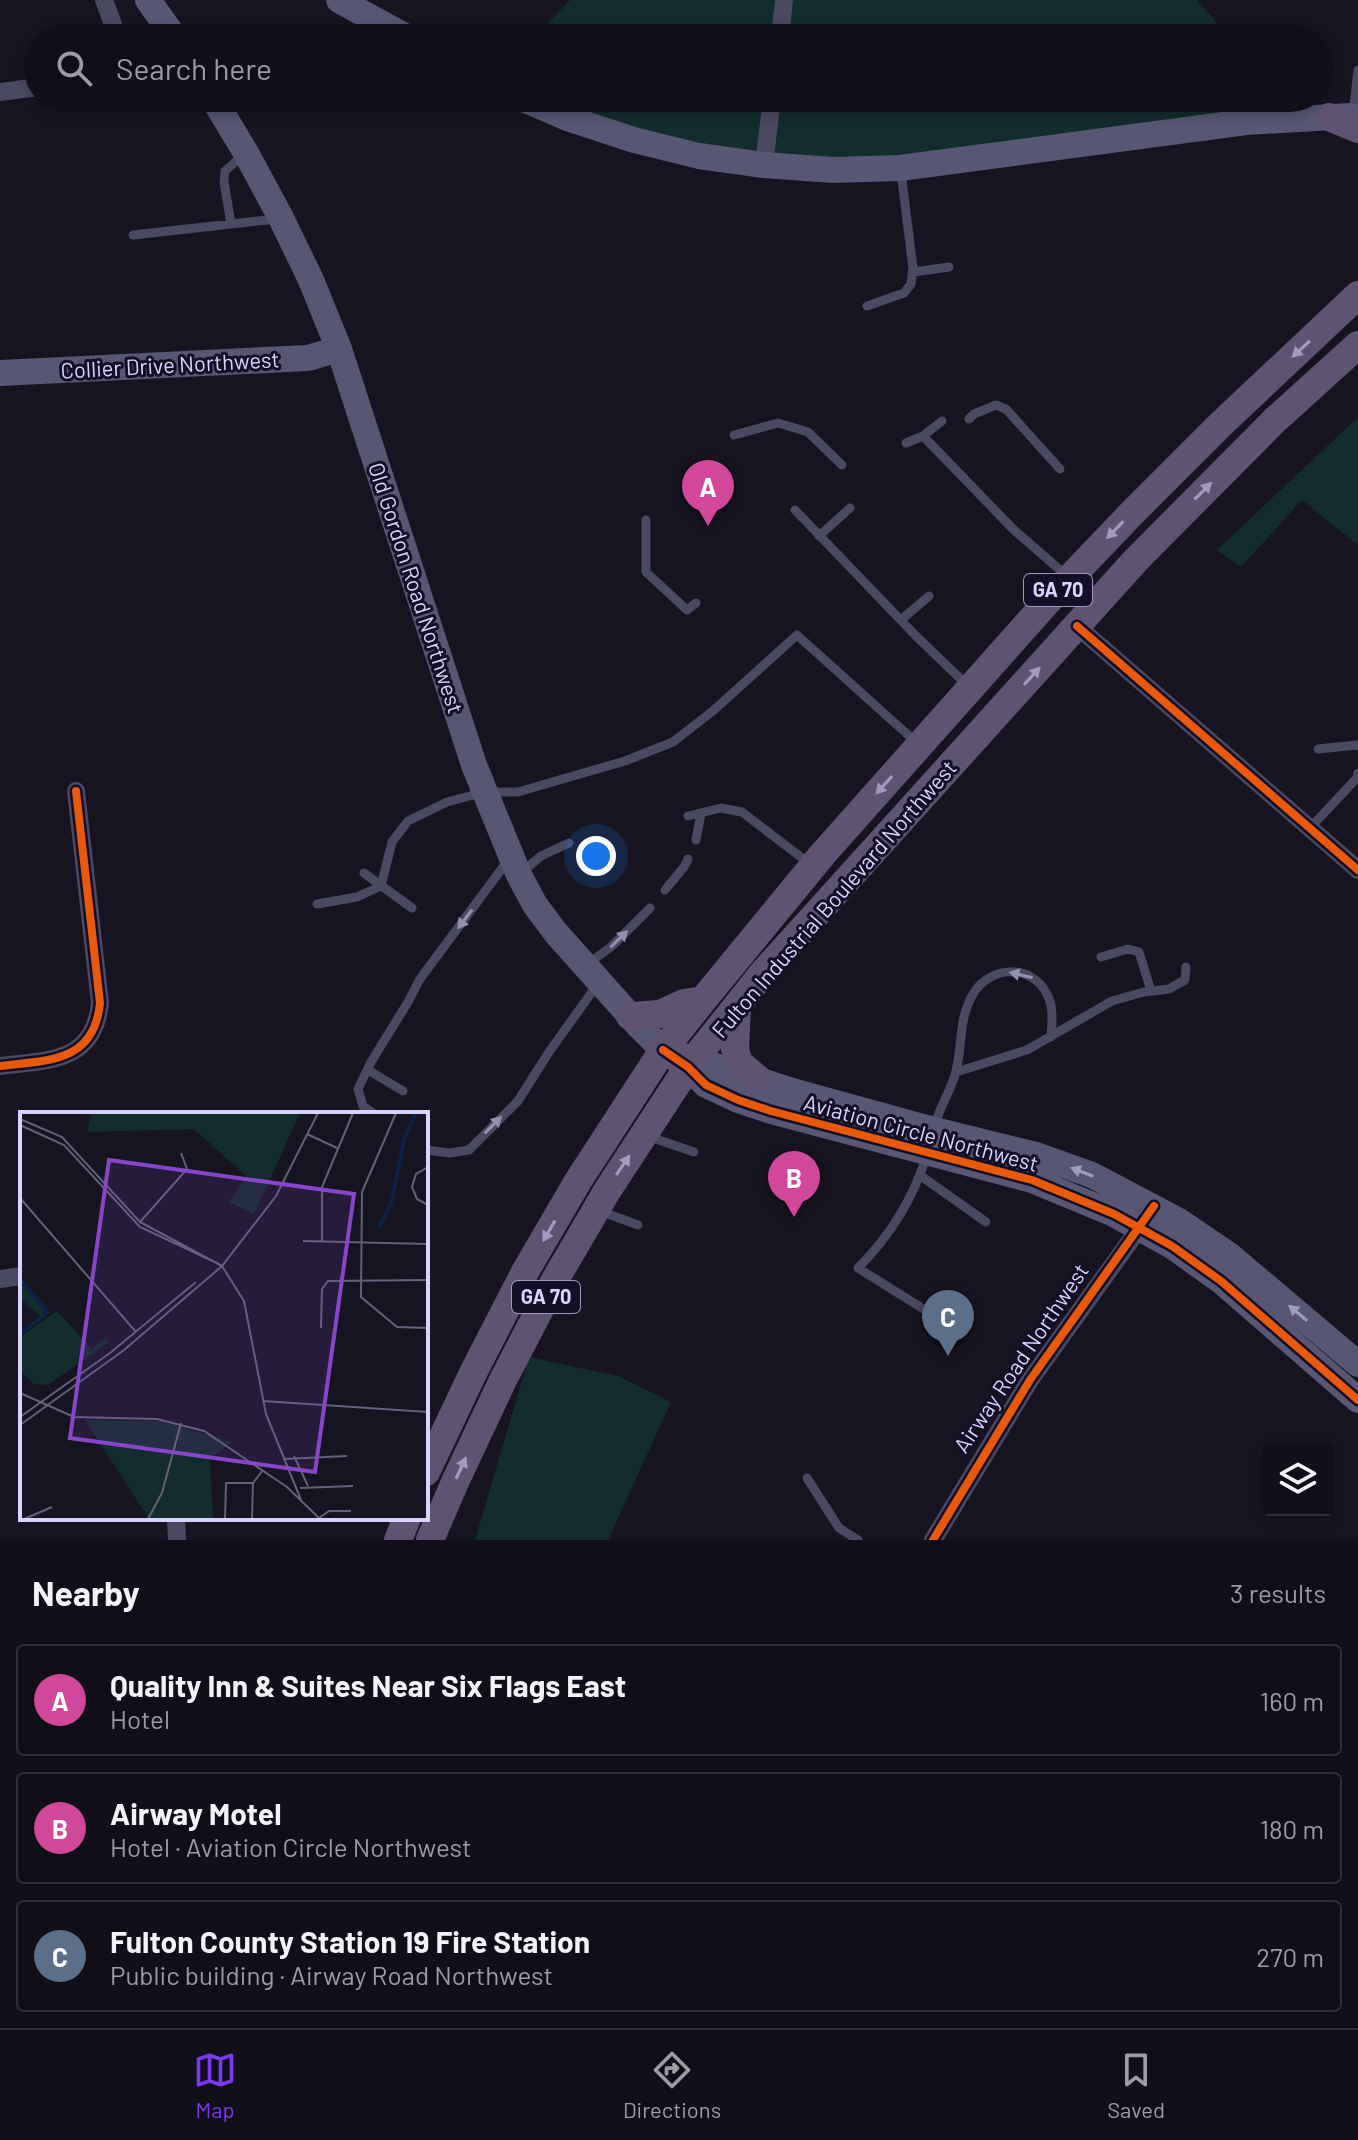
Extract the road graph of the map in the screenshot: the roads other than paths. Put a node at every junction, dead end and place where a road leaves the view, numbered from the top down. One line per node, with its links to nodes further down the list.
1 (104, 0): 5 (street)
2 (148, 0): 6 (main road)
3 (339, 0): 7 (main road)
4 (784, 0): 8 (street)
5 (113, 24)
6 (165, 24)
7 (383, 24)
8 (781, 24)
9 (1358, 70): 15 (lane)
10 (24, 89): 11 (street)
11 (0, 92)
12 (221, 112): 16 (main road, Old Gordon Road Northwest)
13 (554, 112): 17 (main road)
14 (770, 112): 17 (street)
15 (1349, 120): 18 (main road)
16 (246, 153): 19 (main road, Old Gordon Road Northwest); 20 (lane)
17 (764, 165): 18 (main road)
18 (900, 168): 23 (lane)
19 (281, 218): 20 (lane); 27 (main road, Old Gordon Road Northwest)
20 (231, 224): 21 (lane)
21 (133, 235)
22 (949, 267): 23 (lane)
23 (913, 272): 25 (lane)
24 (1358, 295): 40 (main road, Fulton Industrial Boulevard Northwest / GA 70, one-way to 40)
25 (867, 306)
26 (1358, 345): 44 (main road, Fulton Industrial Boulevard Northwest / GA 70, one-way to 26)
27 (339, 349): 28 (main road, Collier Drive Northwest); 51 (main road, Old Gordon Road Northwest)
28 (0, 373)
29 (969, 419): 35 (lane)
30 (942, 421): 32 (lane)
31 (734, 435): 34 (lane)
32 (923, 436): 33 (lane); 40 (lane)
33 (906, 443)
34 (842, 465)
35 (1060, 469)
36 (850, 508): 39 (lane)
37 (795, 510): 39 (lane)
38 (646, 520): 42 (lane)
39 (819, 536): 43 (lane)
40 (1070, 578): 45 (main road, Fulton Industrial Boulevard Northwest / GA 70)
41 (929, 596): 43 (lane)
42 (696, 603)
43 (901, 620): 45 (lane)
44 (1077, 626): 54 (street); 72 (main road, Fulton Industrial Boulevard Northwest / GA 70, one-way to 44)
45 (970, 688): 46 (main road, Fulton Industrial Boulevard Northwest / GA 70)
46 (919, 745): 51 (lane); 59 (main road, Fulton Industrial Boulevard Northwest / GA 70, one-way to 59)
47 (1358, 746): 48 (lane)
48 (1318, 749)
49 (1358, 773): 54 (lane)
50 (76, 791): 77 (street)
51 (485, 792): 58 (main road, Old Gordon Road Northwest); 62 (lane)
52 (701, 813): 53 (lane); 55 (lane); 59 (lane)
53 (688, 816)
54 (1310, 828): 60 (street)
55 (696, 840)
56 (569, 843): 58 (lane)
57 (688, 859): 63 (lane)
58 (515, 866): 69 (main road, Old Gordon Road Northwest); 78 (lane, one-way to 78)
59 (813, 866): 71 (main road, Fulton Industrial Boulevard Northwest / GA 70)
60 (1358, 870)
61 (364, 873): 62 (lane)
62 (381, 886): 64 (lane); 65 (lane)
63 (665, 890)
64 (317, 904)
65 (412, 908)
66 (650, 908): 69 (lane, one-way to 66)
67 (1101, 957): 70 (lane)
68 (1186, 967): 70 (lane)
69 (592, 974): 73 (main road, Old Gordon Road Northwest); 84 (lane, one-way to 69)
70 (1151, 991): 74 (lane)
71 (703, 1000): 73 (main road); 75 (main road, Fulton Industrial Boulevard Northwest / GA 70)
72 (737, 1006): 76 (main road, Fulton Industrial Boulevard Northwest / GA 70); 80 (main road)
73 (630, 1016): 75 (main road, Old Gordon Road Northwest)
74 (1051, 1037): 79 (lane); 79 (lane, one-way to 79)
75 (663, 1050): 76 (main road, Aviation Circle Northwest); 97 (main road, Fulton Industrial Boulevard Northwest / GA 70, one-way to 97)
76 (692, 1063): 80 (main road, Aviation Circle Northwest); 83 (main road, Fulton Industrial Boulevard Northwest / GA 70); 86 (main road, Aviation Circle Northwest)
77 (0, 1066)
78 (368, 1070): 81 (lane); 82 (lane)
79 (956, 1072): 86 (lane)
80 (758, 1079): 86 (main road, Aviation Circle Northwest)
81 (403, 1091)
82 (371, 1112)
83 (644, 1135): 85 (lane); 87 (main road, Fulton Industrial Boulevard Northwest / GA 70, one-way to 83)
84 (428, 1150)
85 (694, 1152)
86 (927, 1153): 88 (main road, Aviation Circle Northwest); 89 (lane); 93 (lane)
87 (596, 1209): 90 (lane); 103 (main road, Fulton Industrial Boulevard Northwest / GA 70, one-way to 87)
88 (1147, 1217): 94 (main road, Aviation Circle Northwest, one-way to 88); 95 (main road, Aviation Circle Northwest); 105 (street, Airway Road Northwest)
89 (986, 1222)
90 (638, 1225)
91 (20, 1276): 92 (street)
92 (0, 1279)
93 (933, 1315)
94 (1356, 1359): 95 (lane)
95 (1334, 1379): 96 (main road, Aviation Circle Northwest)
96 (1358, 1400)
97 (428, 1468)
98 (807, 1478): 104 (lane)
99 (176, 1520): 101 (street)
100 (406, 1520): 102 (main road)
101 (177, 1540)
102 (398, 1540)
103 (430, 1540)
104 (858, 1540)
105 (933, 1540)

